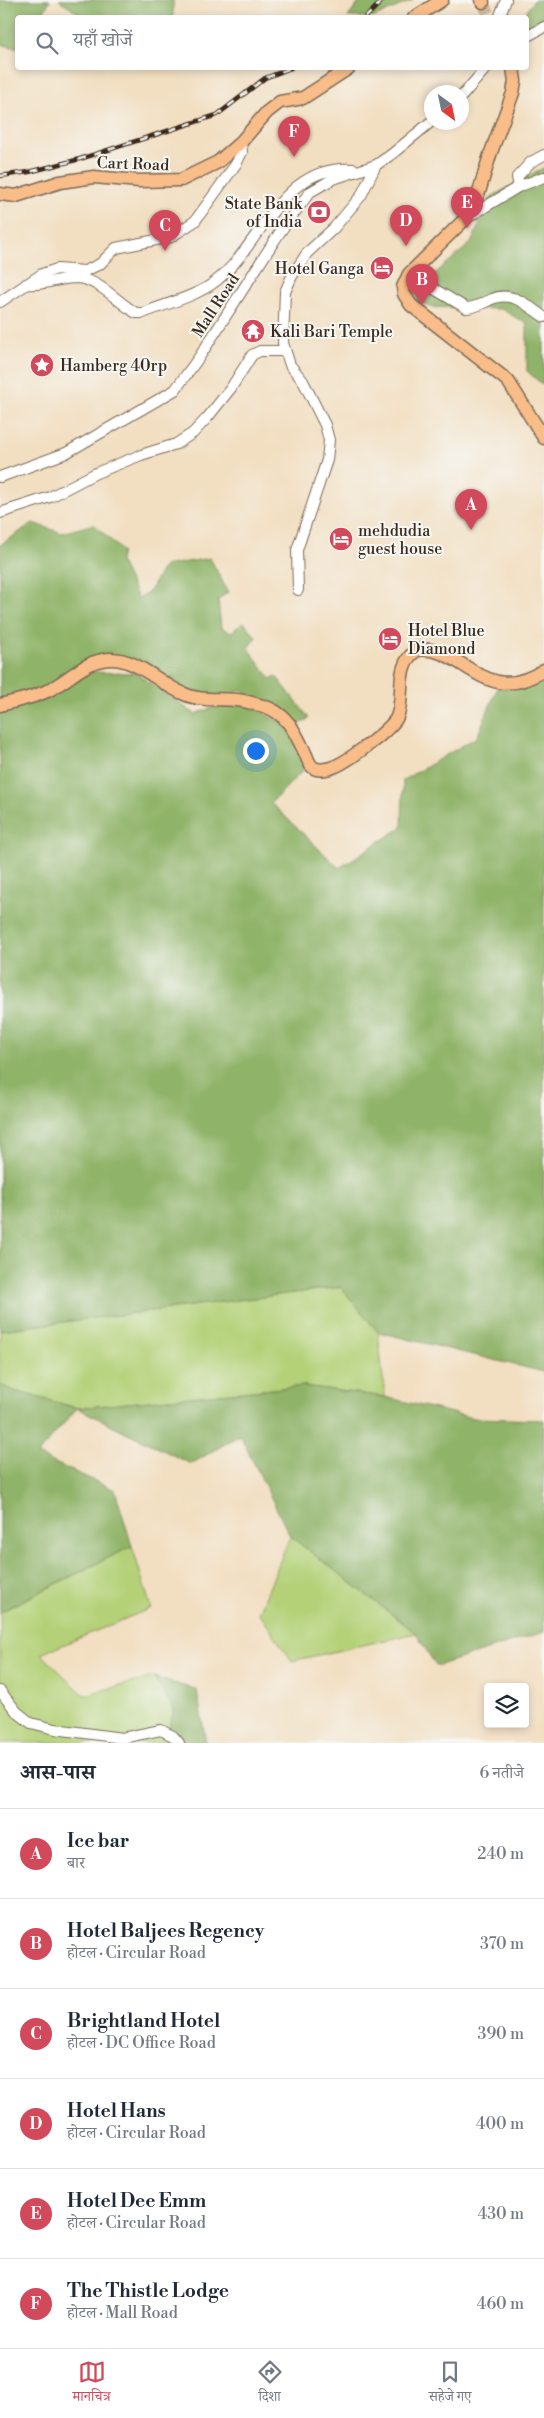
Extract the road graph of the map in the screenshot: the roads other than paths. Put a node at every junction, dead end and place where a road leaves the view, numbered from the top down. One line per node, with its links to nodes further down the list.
1 (442, 0): 3 (main road)
2 (506, 0): 4 (street)
3 (419, 15)
4 (500, 15)
5 (544, 27): 6 (street)
6 (529, 35)
7 (346, 70): 12 (main road, Cart Road)
8 (484, 70): 10 (street)
9 (513, 70): 19 (main road)
10 (469, 88)
11 (424, 128): 14 (street, Mall Road)
12 (241, 142): 18 (main road, Cart Road); 21 (street)
13 (544, 155): 17 (street)
14 (376, 165): 15 (street, Mall Road); 24 (street)
15 (360, 171): 21 (street); 26 (street, Mall Road)
16 (544, 177): 17 (street)
17 (522, 185): 19 (street)
18 (0, 194)
19 (465, 220): 20 (main road)
20 (409, 274): 23 (street); 25 (main road)
21 (26, 284): 22 (street)
22 (0, 302)
23 (544, 317)
24 (285, 351): 27 (street); 28 (street)
25 (544, 438)
26 (0, 476)
27 (0, 513)
28 (298, 590)
29 (544, 670): 30 (main road)
30 (0, 705)
31 (0, 1691): 32 (street)
32 (179, 1743)

